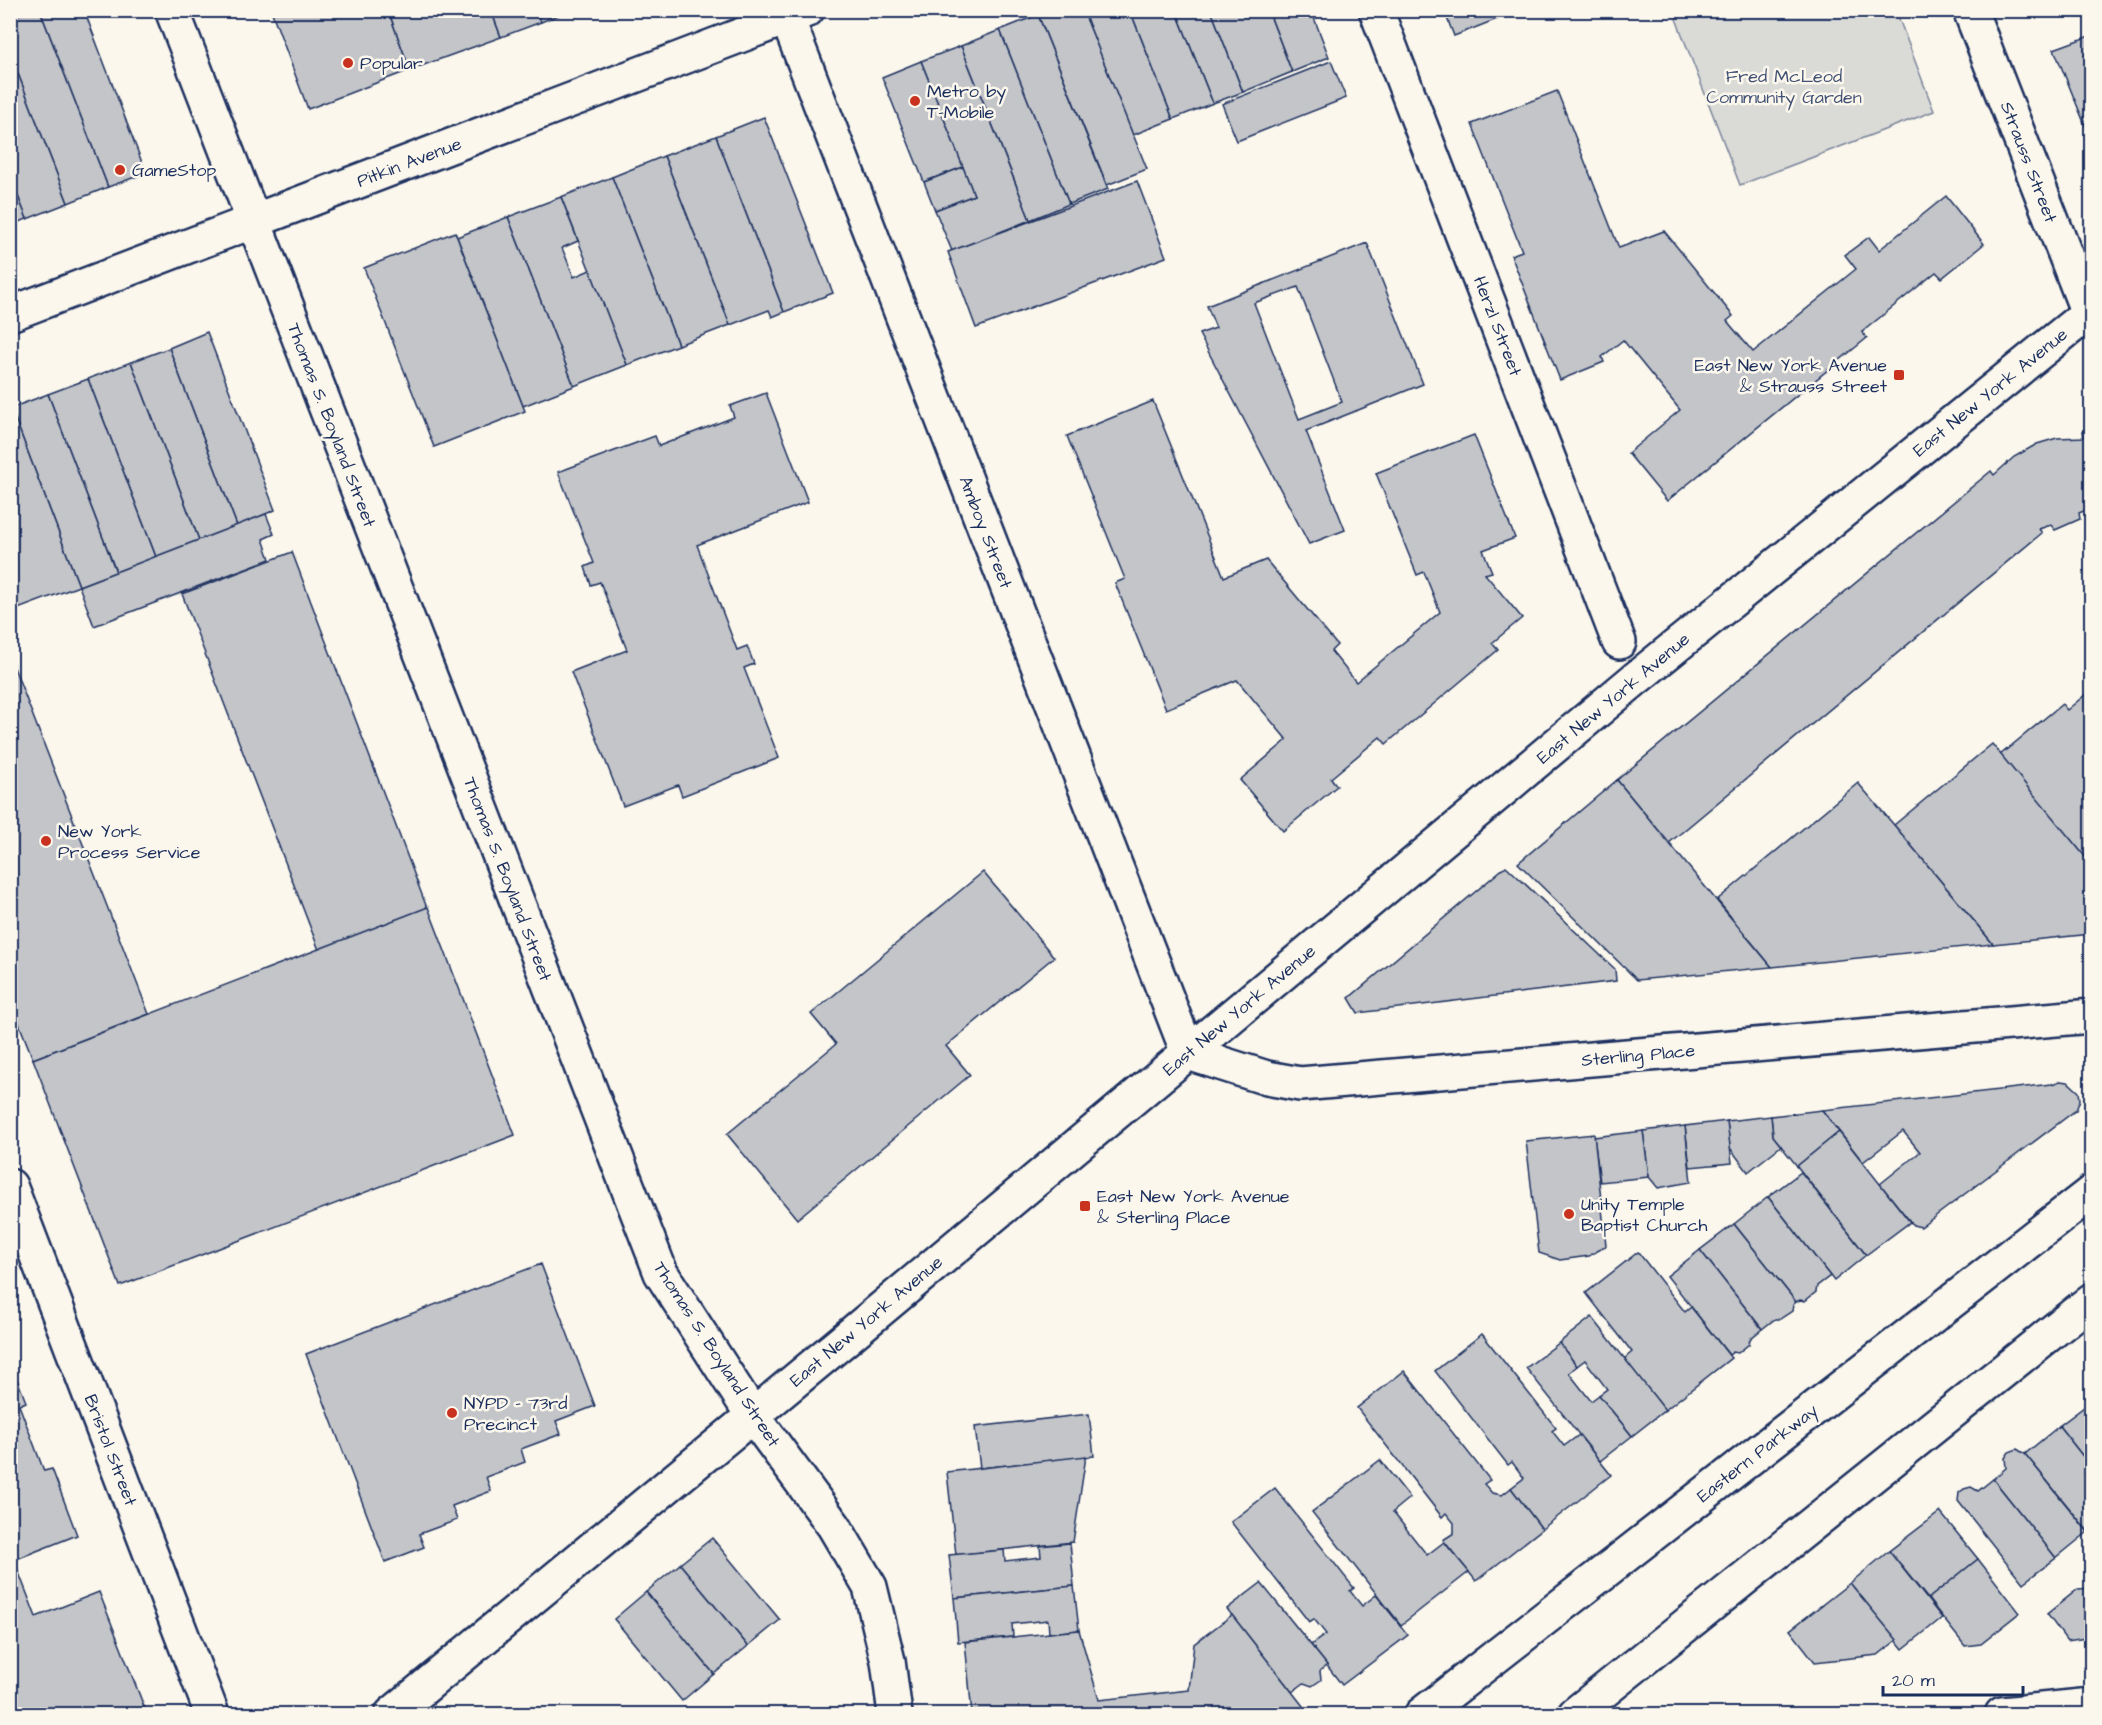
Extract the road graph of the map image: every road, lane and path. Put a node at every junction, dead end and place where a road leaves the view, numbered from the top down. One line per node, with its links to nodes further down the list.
1 (172, 10): 5 (street, Thomas S. Boyland Street)
2 (1376, 10): 8 (street, Herzl Street)
3 (1970, 10): 6 (street, Strauss Street)
4 (793, 13): 5 (street, Pitkin Avenue); 10 (street, Amboy Street)
5 (253, 222): 7 (street, Pitkin Avenue); 14 (street, Thomas S. Boyland Street)
6 (2090, 312): 10 (street, East New York Avenue)
7 (10, 314)
8 (1619, 642)
9 (2091, 1016): 10 (street, Sterling Place)
10 (1188, 1053): 14 (street, East New York Avenue)
11 (10, 1186): 16 (street, Bristol Street)
12 (2091, 1192): 19 (street, Eastern Parkway)
13 (2091, 1300): 20 (street)
14 (753, 1416): 17 (street, East New York Avenue); 18 (street, Thomas S. Boyland Street)
15 (2091, 1705): 21 (street)
16 (213, 1714)
17 (392, 1714)
18 (895, 1714)
19 (1422, 1714)
20 (1575, 1714)
21 (2002, 1714)

